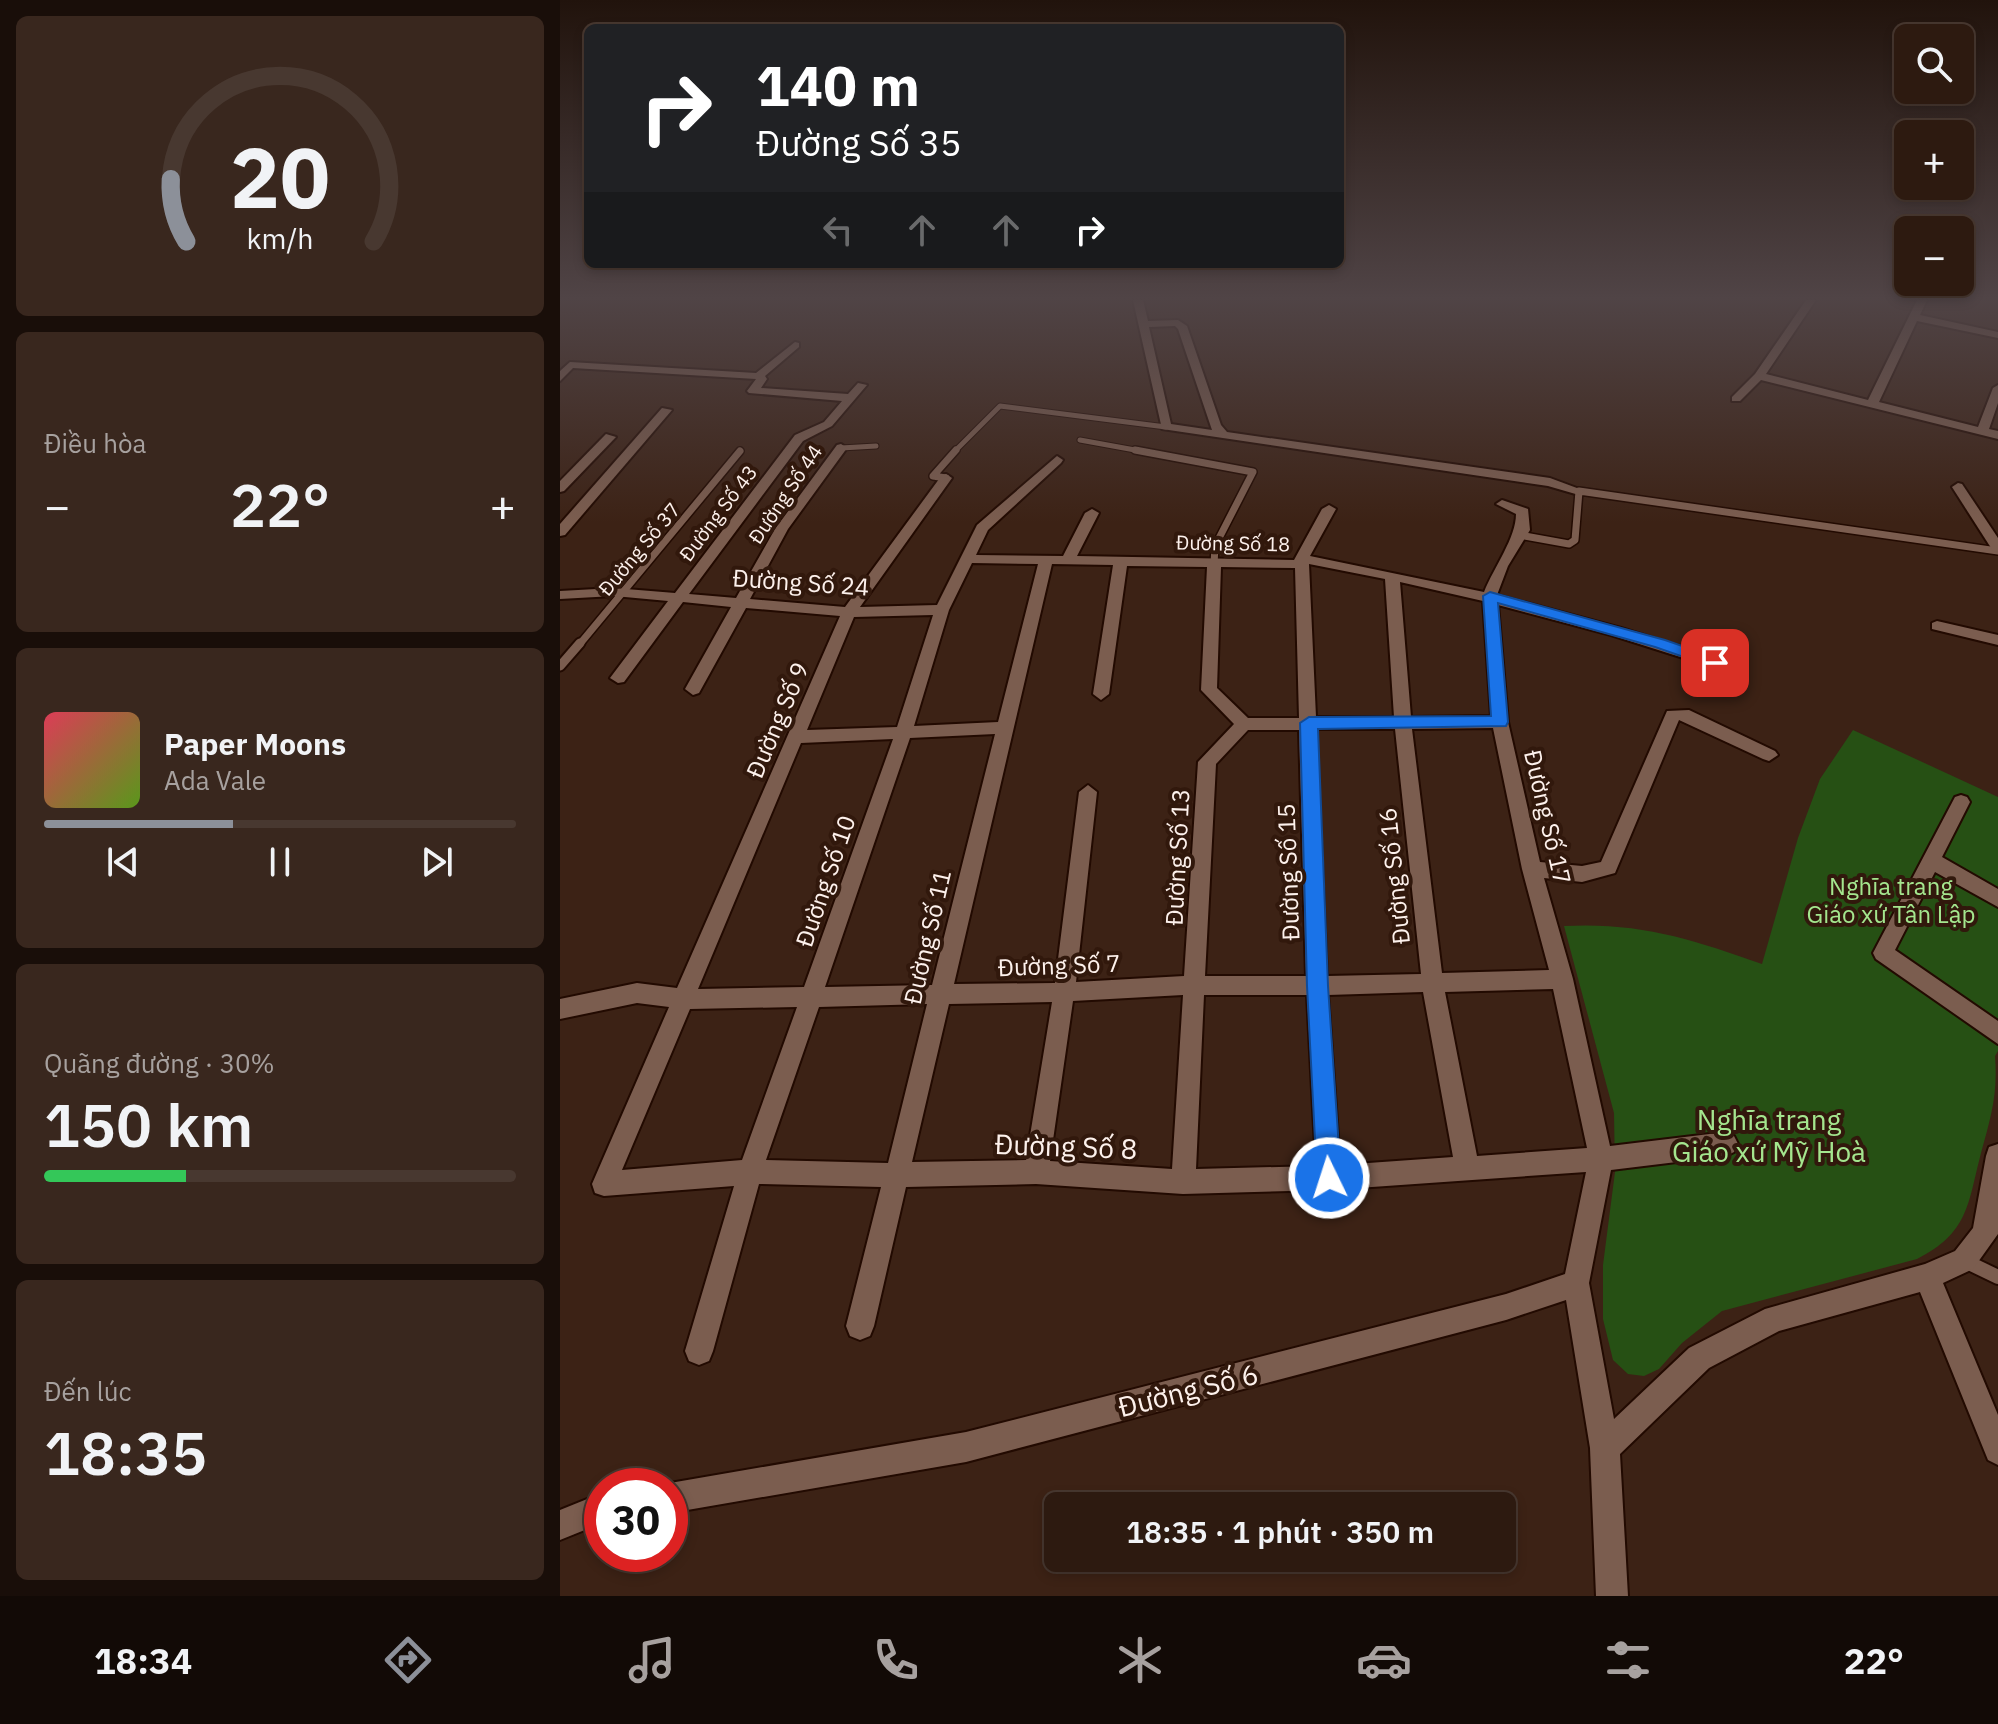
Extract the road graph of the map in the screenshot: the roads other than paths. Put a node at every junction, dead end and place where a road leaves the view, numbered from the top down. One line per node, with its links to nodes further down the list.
1 (733, 374): 5 (street)
2 (1155, 374): 13 (street)
3 (1198, 374): 15 (street)
4 (1886, 374): 11 (street)
5 (759, 376): 9 (street)
6 (1759, 376): 10 (street); 11 (street)
7 (862, 385): 9 (street, Đường Số 43)
8 (1998, 388): 14 (street)
9 (851, 398): 45 (street, Đường Số 43)
10 (1736, 399)
11 (1872, 404): 14 (street)
12 (666, 410): 31 (street)
13 (1166, 427): 15 (street); 23 (lane)
14 (1982, 431): 16 (street)
15 (1222, 434): 26 (street)
16 (1998, 435)
17 (610, 437): 25 (street)
18 (1080, 440): 40 (lane)
19 (876, 446): 20 (lane)
20 (841, 448): 46 (street, Đường Số 44)
21 (740, 451): 42 (lane, Đường Số 37)
22 (1057, 460): 35 (street, Đường Số 10)
23 (946, 478): 48 (street, Đường Số 9)
24 (1958, 487): 34 (street)
25 (560, 488)
26 (1579, 491): 33 (lane); 34 (lane)
27 (1502, 504): 33 (street)
28 (1329, 509): 39 (street)
29 (560, 513): 31 (street)
30 (1092, 513): 37 (street)
31 (576, 514): 32 (street)
32 (560, 532)
33 (1519, 535): 44 (street, Đường Số 17)
34 (1998, 550)
35 (966, 559): 36 (street, Đường Số 18); 47 (street, Đường Số 10)
36 (1046, 560): 37 (street, Đường Số 18); 60 (street, Đường Số 11)
37 (1068, 560): 38 (street, Đường Số 18)
38 (1121, 561): 40 (street, Đường Số 18); 55 (street)
39 (1301, 562): 40 (street, Đường Số 18); 41 (street, Đường Số 18); 58 (street, Đường Số 15)
40 (1214, 565): 59 (street)
41 (1392, 576): 44 (street, Đường Số 18); 56 (street, Đường Số 16)
42 (624, 593): 43 (street, Đường Số 24); 45 (street, Đường Số 24); 52 (lane, Đường Số 37)
43 (560, 595)
44 (1490, 596): 51 (street, Đường Số 18); 57 (street, Đường Số 17)
45 (680, 598): 46 (street, Đường Số 24); 53 (street, Đường Số 43)
46 (741, 602): 48 (street, Đường Số 24); 54 (street, Đường Số 44)
47 (942, 610): 48 (street, Đường Số 24); 61 (street, Đường Số 10)
48 (849, 612): 62 (street, Đường Số 9)
49 (1937, 626): 50 (street)
50 (1998, 640)
51 (1715, 663)
52 (560, 666)
53 (618, 678)
54 (693, 689)
55 (1101, 694)
56 (1403, 722): 57 (street); 58 (street); 70 (street, Đường Số 16)
57 (1500, 722): 67 (street, Đường Số 17)
58 (1309, 723): 59 (street); 72 (street, Đường Số 15)
59 (1244, 724): 71 (street, Đường Số 13)
60 (1003, 728): 61 (street); 74 (street, Đường Số 11)
61 (904, 731): 62 (street); 75 (street, Đường Số 10)
62 (797, 737): 76 (street, Đường Số 9)
63 (1769, 755): 67 (street)
64 (1088, 792): 73 (street)
65 (1961, 802): 66 (street)
66 (1931, 860): 68 (street); 78 (street)
67 (1532, 869): 69 (street, Đường Số 17)
68 (1998, 899)
69 (1562, 979): 70 (street, Đường Số 7); 81 (street, Đường Số 17)
70 (1432, 981): 72 (street, Đường Số 7); 82 (street, Đường Số 16)
71 (1196, 985): 72 (street, Đường Số 7); 73 (street, Đường Số 7); 87 (street, Đường Số 13)
72 (1317, 986): 86 (street, Đường Số 15)
73 (1064, 992): 74 (street, Đường Số 7); 84 (street)
74 (940, 993): 75 (street, Đường Số 7); 85 (street, Đường Số 11)
75 (812, 997): 76 (street, Đường Số 7); 83 (street, Đường Số 10)
76 (684, 999): 77 (street, Đường Số 7); 83 (street, Đường Số 8)
77 (560, 1009)
78 (1998, 1034)
79 (1726, 1144): 81 (street, Đường Số 8)
80 (1998, 1156): 88 (street)
81 (1601, 1159): 82 (street, Đường Số 8); 91 (street)
82 (1467, 1167): 86 (street, Đường Số 8)
83 (750, 1172): 85 (street, Đường Số 8); 93 (street, Đường Số 10)
84 (1036, 1172): 85 (street, Đường Số 8); 87 (street, Đường Số 8)
85 (896, 1175): 92 (street, Đường Số 11)
86 (1329, 1178): 87 (street, Đường Số 8)
87 (1183, 1182)
88 (1964, 1260): 89 (street); 90 (lane)
89 (1927, 1277): 94 (street); 95 (street)
90 (1998, 1277)
91 (1576, 1283): 94 (street); 96 (street, Đường Số 6)
92 (860, 1326)
93 (699, 1351)
94 (1605, 1448): 99 (street)
95 (1998, 1450)
96 (688, 1495)
97 (584, 1515): 98 (street)
98 (560, 1525)
99 (1612, 1596)

